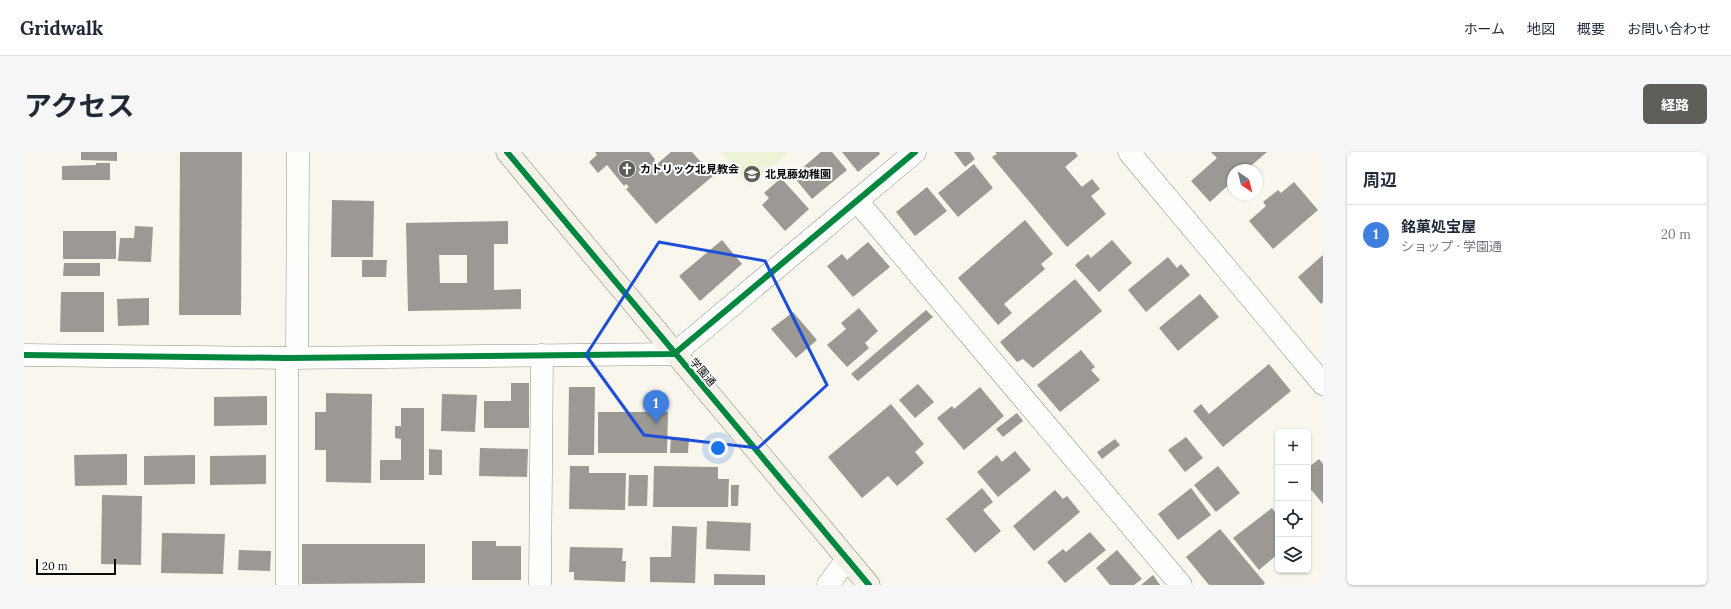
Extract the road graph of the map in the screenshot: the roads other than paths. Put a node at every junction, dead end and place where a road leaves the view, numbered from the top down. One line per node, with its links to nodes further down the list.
1 (298, 152): 9 (street)
2 (507, 152): 6 (street, 学園通)
3 (915, 152): 5 (street)
4 (1129, 152): 10 (street)
5 (857, 201): 6 (street); 16 (street)
6 (674, 354): 8 (street); 11 (street, 学園通)
7 (24, 355): 9 (street)
8 (542, 355): 9 (street); 13 (street)
9 (292, 358): 12 (street)
10 (1323, 384)
11 (847, 559): 14 (street); 15 (street, 学園通)
12 (287, 585)
13 (540, 585)
14 (828, 585)
15 (869, 585)
16 (1181, 585)

